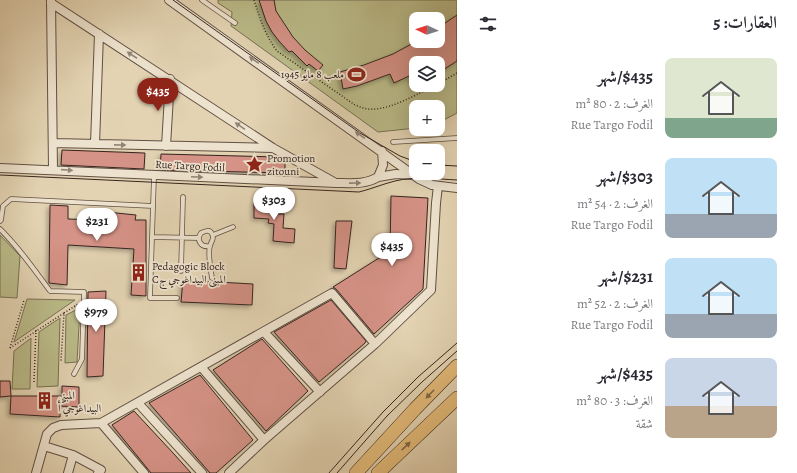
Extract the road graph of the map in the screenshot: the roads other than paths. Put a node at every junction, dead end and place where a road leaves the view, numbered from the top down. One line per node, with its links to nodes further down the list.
1 (169, 0): 13 (street, one-way to 1)
2 (51, 1): 5 (street); 9 (street)
3 (204, 1): 4 (lane)
4 (235, 24)
5 (99, 34): 6 (street, one-way to 5); 10 (street)
6 (170, 79): 11 (street); 12 (street, one-way to 6)
7 (457, 138): 8 (lane)
8 (393, 142)
9 (53, 143): 10 (street); 15 (street)
10 (94, 144): 11 (street, one-way to 11)
11 (166, 146): 12 (street)
12 (273, 148): 21 (street)
13 (382, 151): 16 (street); 19 (street)
14 (0, 168): 15 (street, Rue Targo Fodil)
15 (53, 169): 18 (street, Rue Targo Fodil, one-way to 18)
16 (409, 171)
17 (409, 175): 19 (street, Rue Targo Fodil)
18 (154, 176): 21 (street, Rue Targo Fodil, one-way to 21); 25 (lane)
19 (378, 177): 21 (street, Rue Targo Fodil, one-way to 19)
20 (422, 180): 22 (street, Rue Targo Fodil)
21 (336, 183)
22 (438, 186): 23 (street, Rue Targo Fodil); 38 (street)
23 (457, 188)
24 (183, 197): 31 (lane)
25 (153, 206): 26 (lane); 30 (lane)
26 (0, 221)
27 (233, 227): 29 (lane)
28 (0, 230): 41 (lane)
29 (213, 235): 32 (lane); 33 (lane)
30 (152, 237): 31 (lane); 36 (lane)
31 (182, 238): 32 (lane); 34 (lane)
32 (199, 238): 33 (lane)
33 (210, 246): 35 (lane)
34 (181, 272)
35 (212, 278)
36 (176, 298)
37 (264, 332): 38 (street); 40 (street); 42 (street)
38 (375, 344): 42 (street)
39 (457, 366): 55 (highway, one-way to 55)
40 (202, 368): 44 (street); 46 (street)
41 (74, 374)
42 (320, 392): 46 (street)
43 (457, 398): 56 (highway, one-way to 43)
44 (138, 403): 45 (street); 53 (street)
45 (101, 424): 47 (street); 52 (street)
46 (264, 440): 54 (street)
47 (44, 446): 48 (street); 49 (street)
48 (73, 455): 50 (street); 51 (street)
49 (36, 473)
50 (68, 473)
51 (98, 473)
52 (144, 473)
53 (202, 473)
54 (229, 473)
55 (356, 473)
56 (378, 473)

